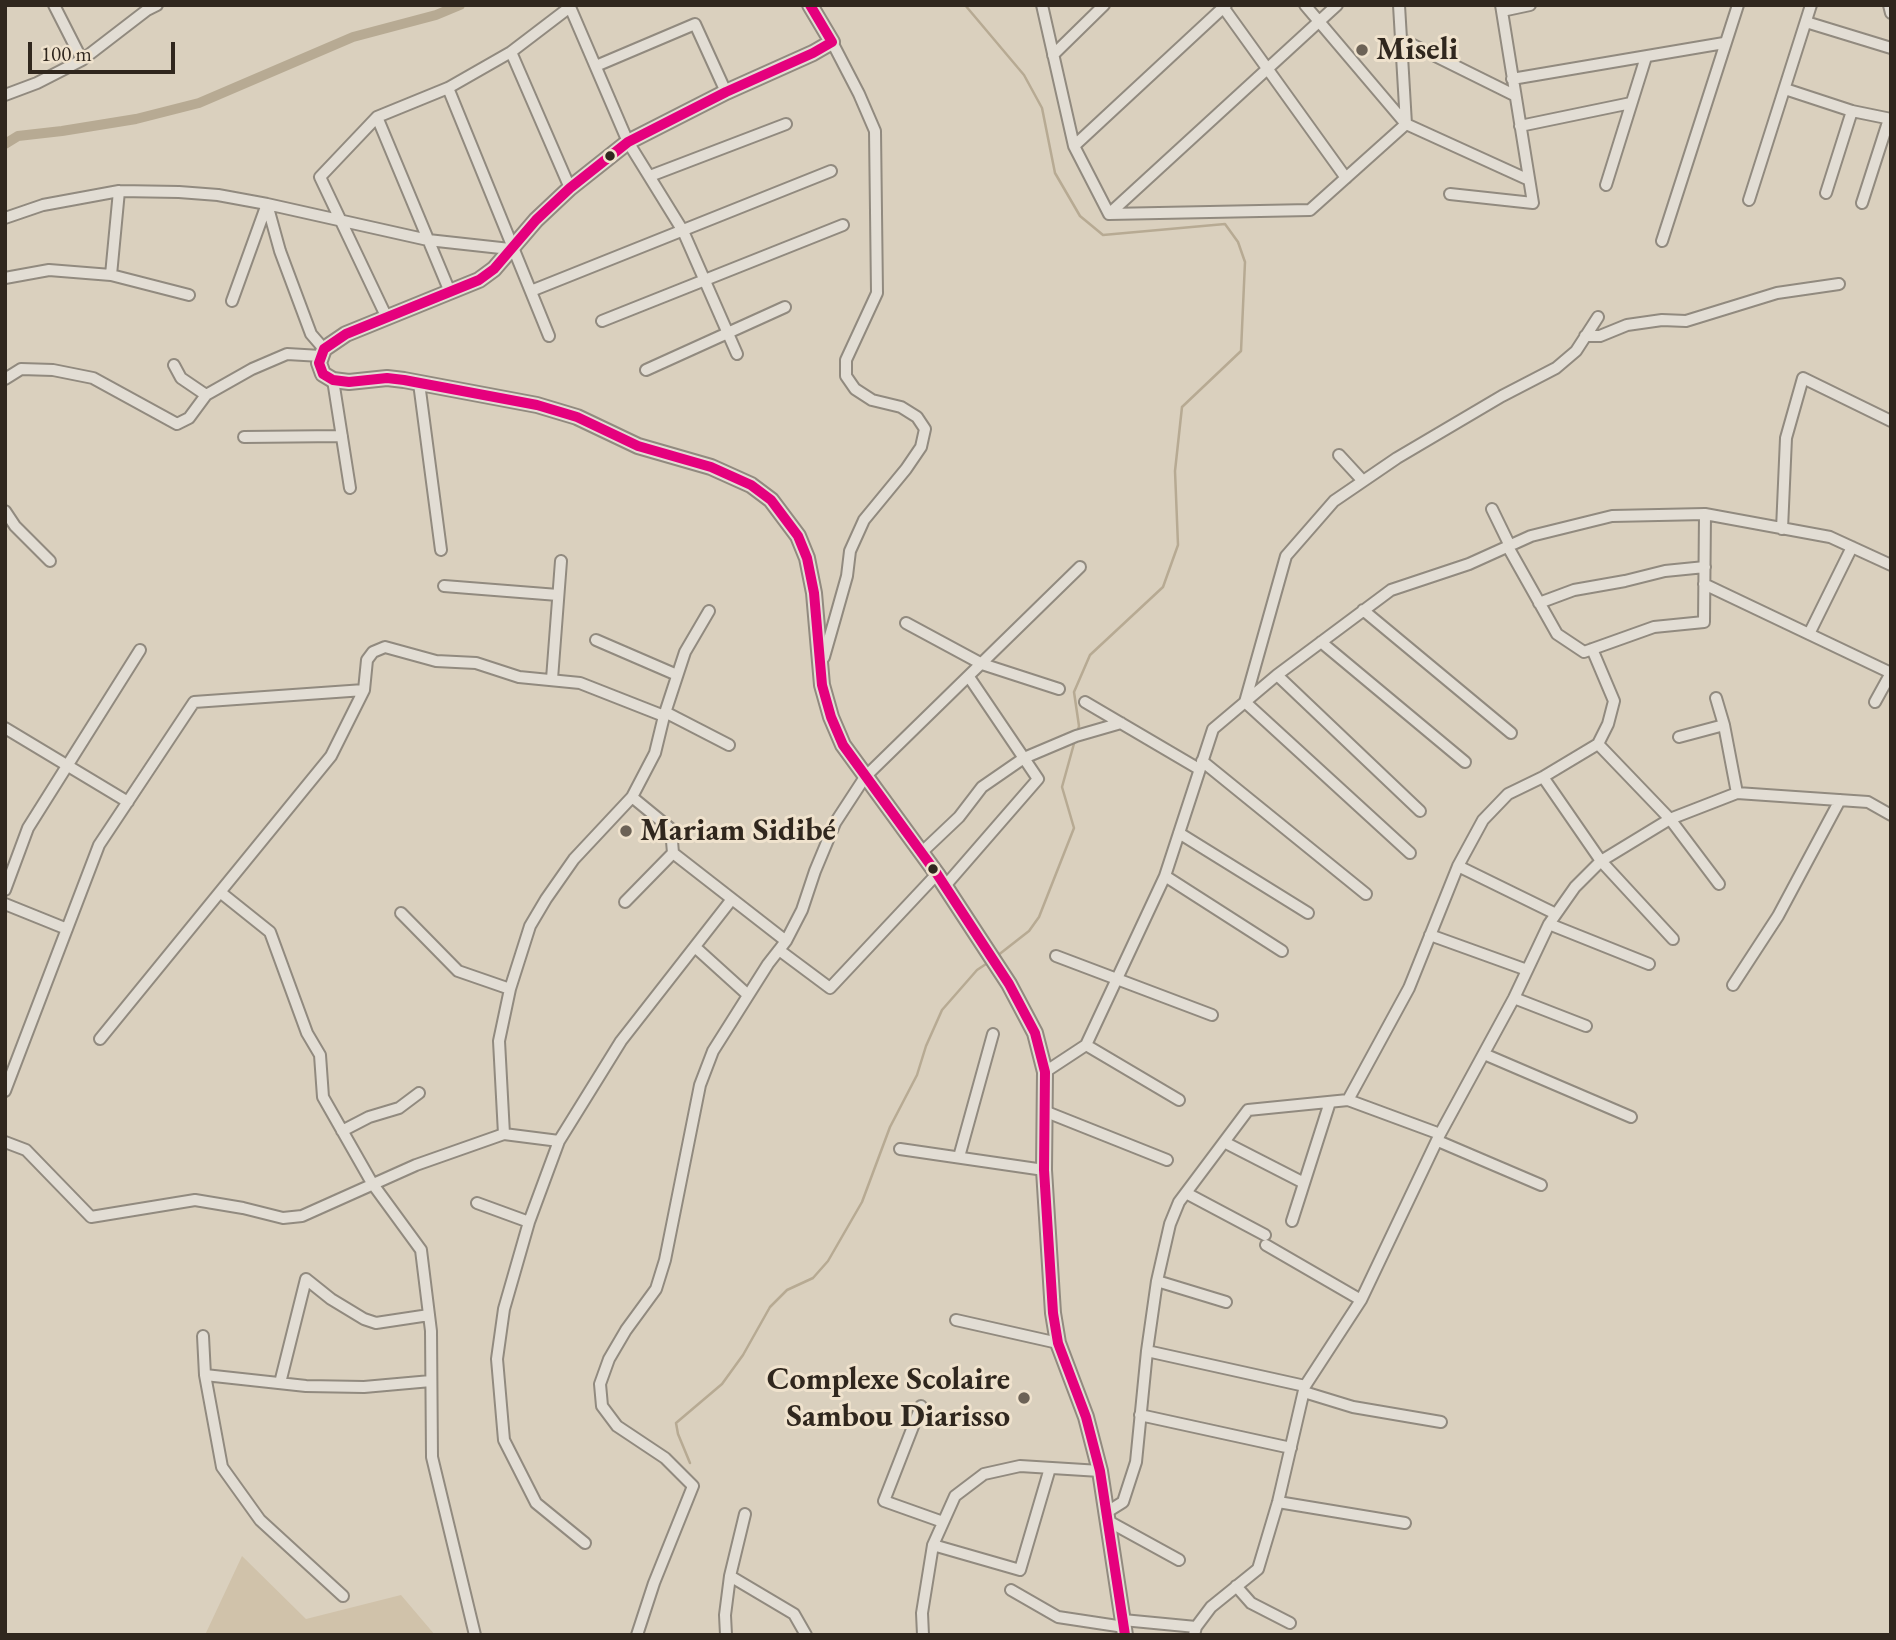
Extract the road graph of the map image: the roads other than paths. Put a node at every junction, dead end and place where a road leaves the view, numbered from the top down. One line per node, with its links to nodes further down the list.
1 (54, 5): 25 (street)
2 (158, 5): 25 (street)
3 (810, 5): 19 (street)
4 (1042, 5): 23 (street)
5 (1104, 5): 23 (street)
6 (1305, 5): 16 (street)
7 (1337, 5): 16 (street)
8 (1399, 5): 18 (street)
9 (1531, 5): 14 (street)
10 (1738, 5): 20 (street)
11 (1811, 5): 17 (street)
12 (1889, 5): 15 (street)
13 (1225, 6): 27 (street); 42 (street)
14 (1501, 7): 28 (street)
15 (1891, 13)
16 (1319, 22): 27 (street); 39 (street)
17 (1806, 22): 21 (street); 30 (street)
18 (1401, 39): 33 (street); 39 (street)
19 (832, 42): 31 (street); 116 (street)
20 (1724, 43): 24 (street); 61 (street)
21 (1891, 48)
22 (511, 52): 26 (street); 29 (street); 48 (street)
23 (1053, 55): 42 (street)
24 (1646, 57): 28 (street); 34 (street)
25 (82, 60): 32 (street)
26 (596, 66): 31 (street); 41 (street)
27 (1268, 69): 45 (street); 55 (street)
28 (1512, 79): 33 (street)
29 (449, 88): 36 (street); 62 (street)
30 (1784, 89): 35 (street); 52 (street)
31 (726, 92): 41 (street)
32 (5, 95)
33 (1514, 95): 40 (street)
34 (1631, 103): 40 (street); 47 (street)
35 (1852, 111): 37 (street); 50 (street)
36 (377, 117): 57 (street); 60 (street)
37 (1890, 119): 53 (street)
38 (786, 124): 44 (street)
39 (1406, 124): 45 (street); 46 (street)
40 (1520, 126): 46 (street)
41 (628, 142): 44 (street); 48 (street)
42 (1074, 146): 55 (street)
43 (831, 171): 59 (street)
44 (650, 176): 59 (street)
45 (1346, 178): 55 (street)
46 (1529, 180): 51 (street)
47 (1606, 185)
48 (570, 188): 62 (street)
49 (119, 191): 54 (street); 56 (street); 63 (street)
50 (1826, 193)
51 (1450, 194)
52 (1749, 200)
53 (1862, 203)
54 (267, 204): 57 (street); 70 (street); 78 (street)
55 (1109, 214)
56 (5, 218)
57 (340, 220): 60 (street); 73 (street)
58 (843, 225): 65 (street)
59 (682, 231): 65 (street); 67 (street)
60 (428, 240): 62 (street); 68 (street)
61 (1662, 241)
62 (512, 248): 67 (street); 68 (street)
63 (111, 275): 64 (street); 69 (street)
64 (5, 278)
65 (704, 280): 74 (street); 75 (street)
66 (1839, 284): 77 (street)
67 (531, 291): 76 (street)
68 (450, 292): 73 (street)
69 (189, 295)
70 (232, 301)
71 (785, 307): 75 (street)
72 (1598, 317): 77 (street)
73 (387, 318): 78 (street)
74 (601, 321)
75 (727, 333): 79 (street); 81 (street)
76 (550, 336)
77 (1585, 337): 90 (street)
78 (322, 353): 83 (street); 85 (street)
79 (737, 354)
80 (174, 365): 85 (street)
81 (646, 370)
82 (5, 379): 85 (street)
83 (334, 380): 84 (street); 87 (street)
84 (419, 383): 98 (street); 116 (street)
85 (206, 395)
86 (1891, 421): 95 (street)
87 (342, 436): 88 (street); 91 (street)
88 (244, 437)
89 (1339, 455): 90 (street)
90 (1363, 481): 127 (street)
91 (350, 488)
92 (1492, 509): 96 (street)
93 (5, 511): 99 (street)
94 (1705, 514): 95 (street); 96 (street); 103 (street)
95 (1782, 529): 97 (street)
96 (1509, 546): 107 (street); 108 (street)
97 (1852, 547): 101 (street); 111 (street)
98 (441, 550)
99 (50, 561)
100 (561, 561): 106 (street)
101 (1891, 565)
102 (1080, 567): 117 (street)
103 (1704, 567): 104 (street); 107 (street)
104 (1704, 584): 111 (street); 115 (street)
105 (444, 586): 106 (street)
106 (558, 595): 122 (street)
107 (1539, 603): 115 (street)
108 (1363, 610): 113 (street); 133 (street)
109 (709, 611): 119 (street)
110 (906, 623): 117 (street)
111 (1809, 634): 118 (street)
112 (596, 640): 119 (street)
113 (1321, 642): 120 (street); 138 (street)
114 (140, 649): 139 (street)
115 (1592, 649): 135 (street)
116 (819, 663): 141 (street)
117 (982, 664): 121 (street); 123 (street)
118 (1891, 673): 128 (street)
119 (677, 675): 129 (street)
120 (1277, 675): 127 (street); 147 (street)
121 (969, 677): 137 (street); 141 (street)
122 (552, 679): 124 (street); 129 (street)
123 (1059, 689)
124 (363, 690): 146 (street); 160 (street)
125 (1716, 698): 131 (street)
126 (1085, 702): 130 (street)
127 (1245, 702): 140 (street); 153 (street)
128 (1875, 702)
129 (665, 714): 136 (street); 144 (street)
130 (1121, 723): 137 (street); 140 (street)
131 (1724, 725): 134 (street); 143 (street)
132 (5, 729): 139 (street)
133 (1511, 733)
134 (1679, 737)
135 (1598, 744): 142 (street); 149 (street)
136 (729, 745)
137 (1024, 758): 152 (street); 157 (street)
138 (1465, 762)
139 (67, 765): 146 (street); 159 (street)
140 (1201, 765): 150 (street); 161 (street)
141 (865, 777): 152 (street); 172 (street)
142 (1544, 777): 154 (street); 155 (street)
143 (1737, 793): 145 (street); 149 (street)
144 (632, 797): 151 (street); 180 (street)
145 (1840, 800): 148 (street); 179 (street)
146 (128, 802): 169 (street)
147 (1420, 811)
148 (1891, 815)
149 (1670, 820): 154 (street); 158 (street)
150 (1179, 832): 156 (street); 166 (street)
151 (673, 853): 162 (street); 163 (street)
152 (921, 853): 157 (street)
153 (1410, 853)
154 (1601, 861): 167 (street); 171 (street)
155 (1458, 866): 167 (street); 170 (street)
156 (1165, 876): 174 (street); 178 (street)
157 (941, 880): 172 (street); 189 (street)
158 (1719, 884)
159 (5, 890)
160 (220, 892): 186 (street); 197 (street)
161 (1366, 894)
162 (732, 899): 172 (street); 173 (street)
163 (625, 902)
164 (5, 904): 169 (street)
165 (401, 913): 180 (street)
166 (1308, 913)
167 (1556, 914): 168 (street)
168 (1549, 924): 176 (street); 177 (street)
169 (67, 929): 190 (street)
170 (1430, 935): 177 (street); 193 (street)
171 (1672, 939)
172 (782, 945): 181 (street)
173 (695, 947): 181 (street); 200 (street)
174 (1282, 951)
175 (1056, 956): 178 (street)
176 (1649, 964)
177 (1527, 970): 182 (street)
178 (1117, 979): 183 (street); 187 (street)
179 (1733, 985)
180 (510, 989): 198 (street)
181 (748, 995): 248 (street)
182 (1514, 998): 184 (street); 188 (street)
183 (1212, 1014)
184 (1586, 1026)
185 (993, 1034): 204 (street)
186 (100, 1039)
187 (1086, 1045): 189 (street); 192 (street)
188 (1484, 1054): 196 (street); 199 (street)
189 (1045, 1072): 195 (street)
190 (5, 1091)
191 (419, 1093): 197 (street)
192 (1179, 1100)
193 (1348, 1100): 194 (street); 199 (street)
194 (1330, 1102): 202 (street); 207 (street)
195 (1045, 1111): 205 (street); 206 (street)
196 (1631, 1117)
197 (342, 1131): 208 (street)
198 (504, 1134): 200 (street); 208 (street)
199 (1439, 1137): 209 (street); 215 (street)
200 (559, 1141): 213 (street)
201 (5, 1142): 208 (street)
202 (1224, 1142): 207 (street); 210 (street)
203 (900, 1149): 204 (street)
204 (959, 1157): 206 (street)
205 (1167, 1160)
206 (1044, 1170): 220 (street)
207 (1304, 1183): 212 (street)
208 (372, 1184): 217 (street)
209 (1541, 1185)
210 (1186, 1194): 214 (street); 215 (street)
211 (477, 1203): 213 (street)
212 (1292, 1221)
213 (528, 1222): 237 (street)
214 (1157, 1280): 216 (street); 221 (street)
215 (1360, 1300): 225 (street)
216 (1226, 1302)
217 (429, 1315): 223 (street); 224 (street)
218 (956, 1320): 220 (street)
219 (203, 1336): 222 (street)
220 (1058, 1343): 231 (street)
221 (1147, 1351): 225 (street); 227 (street)
222 (205, 1375): 224 (street); 243 (street)
223 (431, 1381): 224 (street); 247 (street)
224 (280, 1383)
225 (1304, 1389): 228 (street); 229 (street)
226 (921, 1406): 235 (street)
227 (1140, 1415): 229 (street); 234 (street)
228 (1441, 1422)
229 (1290, 1448): 232 (street)
230 (1050, 1468): 231 (street); 235 (street); 238 (street)
231 (1100, 1471): 234 (street)
232 (1278, 1502): 236 (street); 241 (street)
233 (745, 1514): 240 (street)
234 (1108, 1516): 239 (street); 245 (street)
235 (943, 1522): 238 (street)
236 (1405, 1523)
237 (585, 1543)
238 (933, 1545): 251 (street)
239 (1179, 1560)
240 (730, 1576): 249 (street); 250 (street)
241 (1236, 1586): 244 (street); 246 (street)
242 (1011, 1590): 245 (street)
243 (343, 1596)
244 (1290, 1623)
245 (1124, 1627): 246 (street)
246 (1195, 1631)
247 (475, 1635)
248 (637, 1635)
249 (726, 1635)
250 (806, 1635)
251 (923, 1635)

